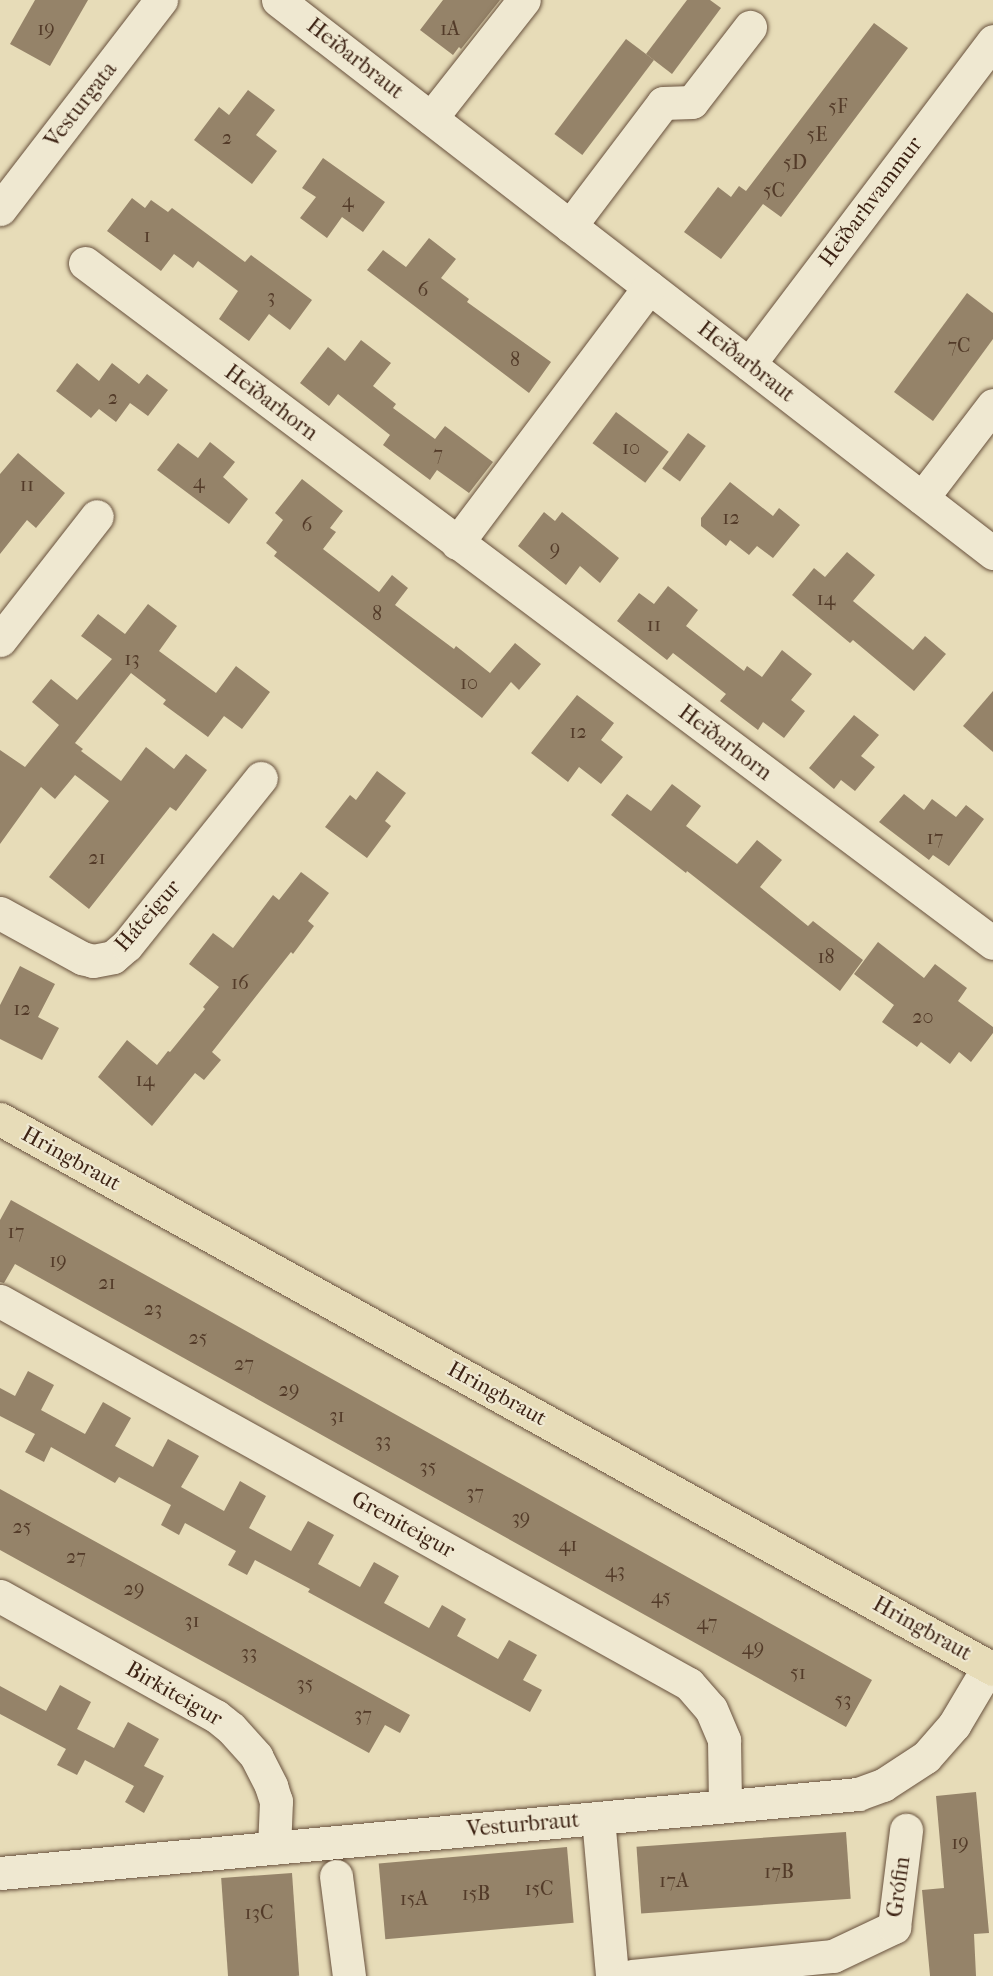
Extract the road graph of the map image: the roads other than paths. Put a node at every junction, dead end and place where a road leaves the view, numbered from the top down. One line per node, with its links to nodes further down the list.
1 (161, 0): 7 (street, Vesturgata)
2 (278, 0): 6 (street, Heiðarbraut)
3 (524, 0): 6 (street)
4 (750, 27): 8 (street)
5 (993, 41): 11 (street, Heiðarhvammur)
6 (431, 118): 8 (street, Heiðarbraut)
7 (0, 209)
8 (570, 226): 10 (street, Heiðarbraut)
9 (84, 263): 15 (street, Heiðarhorn)
10 (649, 286): 11 (street, Heiðarbraut); 15 (street)
11 (749, 364): 13 (street, Heiðarbraut)
12 (993, 405): 13 (street)
13 (922, 498): 16 (street, Heiðarbraut)
14 (97, 516): 17 (street)
15 (458, 543): 20 (street, Heiðarhorn)
16 (993, 553)
17 (0, 640)
18 (261, 778): 19 (street, Háteigur)
19 (0, 913)
20 (993, 943)
21 (0, 1119): 24 (main road, Hringbraut)
22 (0, 1301): 25 (street, Greniteigur)
23 (0, 1596): 28 (street, Birkiteigur)
24 (991, 1668): 25 (street, Vesturbraut)
25 (725, 1806): 26 (street, Vesturbraut)
26 (598, 1818): 28 (street, Vesturbraut); 33 (street)
27 (906, 1830): 31 (street, Grófin)
28 (274, 1848): 29 (street, Vesturbraut)
29 (0, 1873)
30 (336, 1875): 32 (street)
31 (833, 1966): 34 (street, Grófin)
32 (349, 1976)
33 (612, 1976)
34 (632, 1976)

